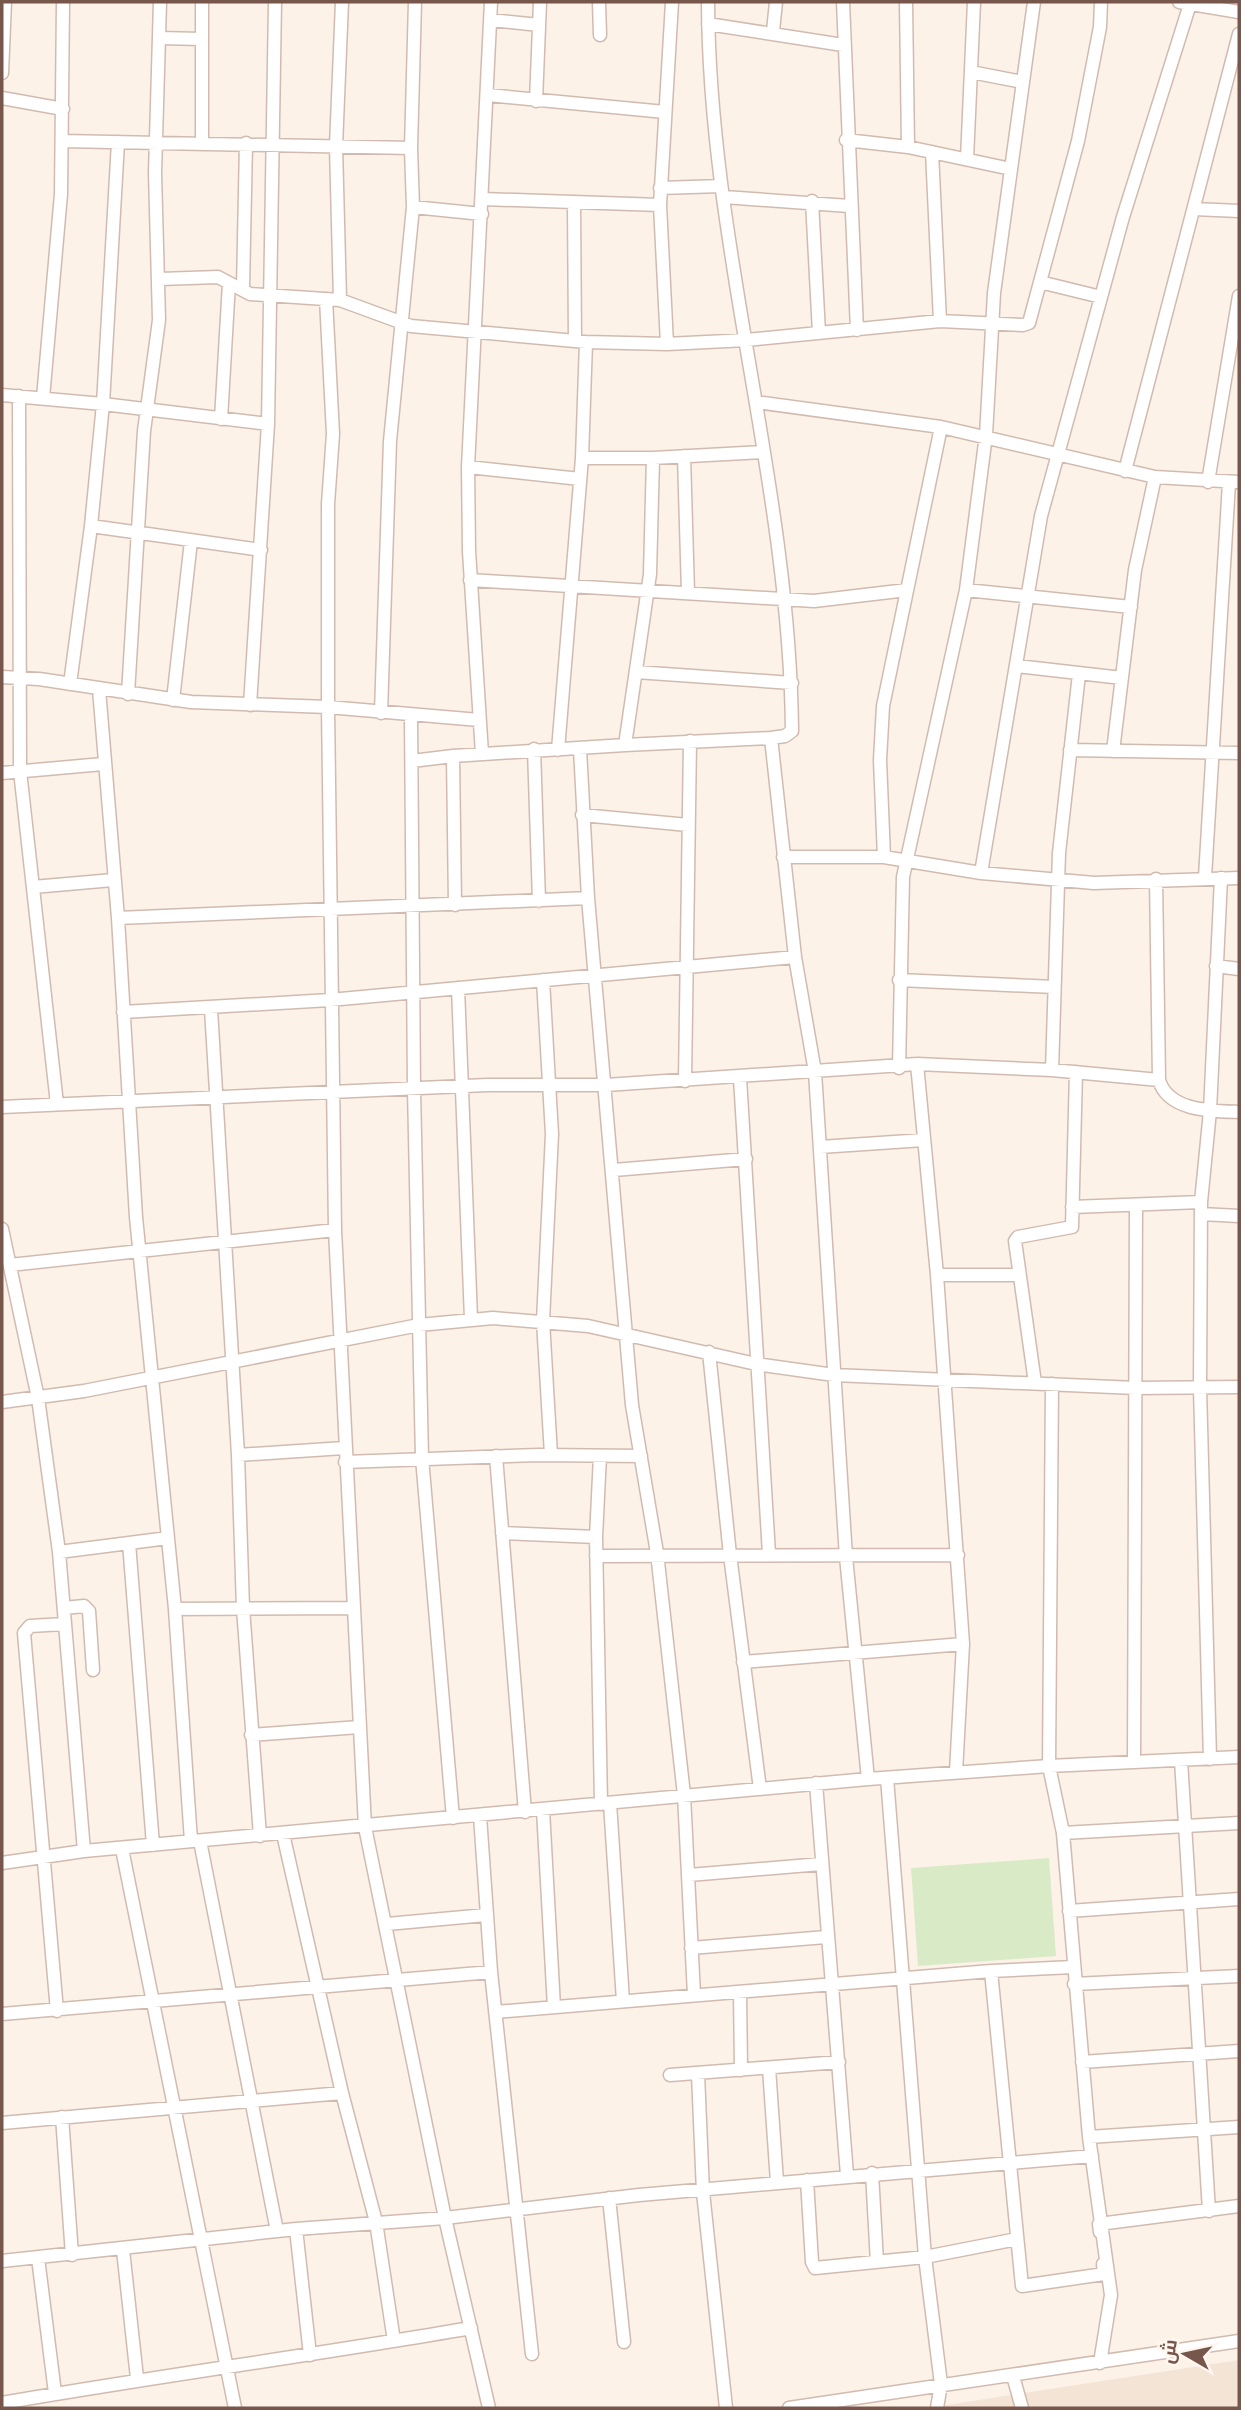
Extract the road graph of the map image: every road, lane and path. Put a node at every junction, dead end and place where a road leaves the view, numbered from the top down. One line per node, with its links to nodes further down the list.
1 (5, 2): 32 (street)
2 (64, 2): 37 (street)
3 (160, 2): 27 (street)
4 (202, 2): 28 (street)
5 (275, 2): 45 (street)
6 (342, 2): 46 (street)
7 (415, 2): 48 (street)
8 (491, 2): 21 (street)
9 (540, 2): 23 (street)
10 (600, 2): 26 (street)
11 (673, 2): 38 (street)
12 (708, 2): 22 (street)
13 (776, 2): 24 (street)
14 (843, 2): 29 (street)
15 (905, 2): 47 (street)
16 (974, 2): 31 (street)
17 (1034, 2): 33 (street)
18 (1101, 2): 64 (street)
19 (1185, 3): 20 (street); 69 (street)
20 (1239, 12)
21 (491, 20): 23 (street); 34 (street)
22 (708, 24): 24 (street); 53 (street)
23 (539, 25): 36 (street)
24 (773, 32): 29 (street)
25 (1239, 34): 30 (street)
26 (600, 35)
27 (159, 38): 28 (street); 42 (street)
28 (202, 39): 44 (street)
29 (843, 45): 40 (street)
30 (1238, 50): 60 (street)
31 (971, 72): 33 (street); 50 (street)
32 (2, 73)
33 (1023, 82): 51 (street)
34 (488, 95): 36 (street); 54 (street)
35 (2, 98): 37 (street)
36 (536, 101): 38 (street)
37 (63, 109): 39 (street)
38 (665, 112): 52 (street)
39 (63, 141): 41 (street); 83 (street)
40 (846, 141): 47 (street); 58 (street)
41 (118, 142): 42 (street); 85 (street)
42 (156, 143): 44 (street); 63 (street)
43 (246, 143): 44 (street); 45 (street); 66 (street)
44 (202, 144)
45 (274, 144): 46 (street); 67 (street)
46 (336, 146): 48 (street); 71 (street)
47 (908, 147): 49 (street)
48 (411, 148): 59 (street)
49 (932, 152): 50 (street); 72 (street)
50 (967, 159): 51 (street)
51 (1011, 169): 74 (street)
52 (660, 188): 53 (street); 57 (street)
53 (723, 191): 55 (street); 78 (street)
54 (482, 199): 56 (street); 62 (street)
55 (813, 201): 58 (street); 76 (street)
56 (574, 203): 57 (street); 79 (street)
57 (660, 205): 80 (street)
58 (849, 206): 75 (street)
59 (413, 207): 62 (street); 73 (street)
60 (1195, 209): 61 (street); 97 (street)
61 (1239, 212)
62 (482, 214): 77 (street)
63 (160, 279): 65 (street); 86 (street)
64 (1040, 282): 69 (street); 74 (street)
65 (229, 283): 66 (street); 87 (street)
66 (243, 288): 67 (street)
67 (271, 296): 70 (street); 88 (street)
68 (1239, 296): 100 (street)
69 (1101, 297): 92 (street)
70 (326, 299): 71 (street); 127 (street)
71 (340, 300): 73 (street)
72 (940, 321): 74 (street); 75 (street)
73 (401, 324): 77 (street); 128 (street)
74 (991, 324): 90 (street)
75 (857, 330): 76 (street)
76 (820, 333): 78 (street)
77 (477, 334): 79 (street); 96 (street)
78 (747, 340): 80 (street); 84 (street)
79 (580, 341): 80 (street); 94 (street)
80 (667, 344)
81 (2, 395): 82 (street)
82 (19, 396): 83 (street); 119 (street)
83 (43, 398): 85 (street)
84 (756, 402): 89 (street); 91 (street)
85 (103, 404): 86 (street); 102 (street)
86 (146, 410): 87 (street); 103 (street)
87 (221, 419): 88 (street)
88 (268, 424): 105 (street)
89 (941, 426): 90 (street); 109 (street)
90 (986, 435): 92 (street); 110 (street)
91 (763, 452): 93 (street); 112 (street)
92 (1060, 453): 97 (street); 113 (street)
93 (684, 456): 95 (street); 111 (street)
94 (582, 458): 95 (street); 99 (street)
95 (653, 458): 108 (street)
96 (468, 467): 99 (street); 106 (street)
97 (1125, 471): 98 (street)
98 (1155, 477): 100 (street); 114 (street)
99 (580, 479): 107 (street)
100 (1208, 482): 101 (street)
101 (1234, 482): 141 (street)
102 (91, 526): 103 (street); 122 (street)
103 (138, 534): 104 (street); 124 (street)
104 (191, 541): 105 (street); 125 (street)
105 (261, 550): 126 (street)
106 (470, 580): 107 (street); 130 (street)
107 (570, 588): 108 (street); 135 (street)
108 (649, 589): 111 (street); 116 (street)
109 (907, 590): 112 (street); 150 (street)
110 (966, 590): 113 (street); 151 (street)
111 (688, 593): 112 (street)
112 (786, 597): 121 (street)
113 (1027, 597): 114 (street); 115 (street)
114 (1131, 607): 120 (street)
115 (1017, 666): 117 (street); 152 (street)
116 (636, 672): 121 (street); 133 (street)
117 (1079, 674): 120 (street); 137 (street)
118 (2, 677): 119 (street)
119 (20, 677): 122 (street); 145 (street)
120 (1122, 678): 138 (street)
121 (792, 683): 131 (street)
122 (70, 684): 123 (street)
123 (99, 690): 124 (street); 144 (street)
124 (128, 694): 125 (street)
125 (173, 700): 126 (street)
126 (250, 705): 127 (street)
127 (328, 707): 128 (street); 164 (street)
128 (382, 713): 129 (street)
129 (411, 717): 130 (street); 143 (street)
130 (479, 720): 140 (street)
131 (771, 738): 132 (street); 149 (street)
132 (690, 741): 133 (street); 148 (street)
133 (625, 745): 136 (street)
134 (534, 748): 135 (street); 140 (street); 161 (street)
135 (558, 750): 136 (street)
136 (580, 750): 147 (street)
137 (1070, 750): 138 (street); 158 (street)
138 (1114, 751): 141 (street)
139 (1239, 752): 141 (street)
140 (482, 754): 142 (street)
141 (1214, 754): 153 (street)
142 (453, 756): 143 (street); 162 (street)
143 (412, 761): 163 (street)
144 (103, 764): 145 (street); 157 (street)
145 (20, 771): 146 (street); 159 (street)
146 (2, 773)
147 (582, 815): 148 (street); 160 (street)
148 (688, 825): 168 (street)
149 (783, 857): 150 (street); 166 (street)
150 (884, 857): 151 (street)
151 (906, 863): 152 (street); 172 (street)
152 (981, 873): 158 (street)
153 (1205, 877): 154 (street); 156 (street)
154 (1221, 878): 155 (street); 167 (street)
155 (1239, 878)
156 (1156, 879): 158 (street); 185 (street)
157 (113, 880): 159 (street); 165 (street)
158 (1057, 880): 173 (street)
159 (33, 887): 194 (street)
160 (588, 898): 161 (street); 170 (street)
161 (540, 901): 162 (street)
162 (456, 905): 163 (street)
163 (414, 907): 164 (street); 175 (street)
164 (328, 911): 165 (street); 176 (street)
165 (118, 918): 178 (street)
166 (795, 957): 168 (street); 182 (street)
167 (1216, 966): 169 (street); 196 (street)
168 (686, 967): 170 (street); 186 (street)
169 (1239, 969)
170 (595, 975): 171 (street); 188 (street)
171 (543, 980): 174 (street); 187 (street)
172 (899, 980): 173 (street); 180 (street)
173 (1054, 987): 181 (street)
174 (458, 988): 175 (street); 189 (street)
175 (414, 992): 176 (street); 190 (street)
176 (330, 1000): 177 (street); 191 (street)
177 (211, 1009): 178 (street); 192 (street)
178 (123, 1012): 193 (street)
179 (917, 1064): 180 (street); 181 (street); 198 (street)
180 (899, 1068): 182 (street)
181 (1052, 1070): 183 (street)
182 (815, 1072): 184 (street); 199 (street)
183 (1076, 1072): 185 (street); 203 (street)
184 (740, 1078): 186 (street); 200 (street)
185 (1159, 1080): 196 (street)
186 (685, 1081): 188 (street)
187 (550, 1085): 188 (street); 189 (street); 214 (street)
188 (606, 1085): 201 (street)
189 (462, 1087): 190 (street); 213 (street)
190 (414, 1089): 191 (street); 215 (street)
191 (331, 1094): 192 (street); 207 (street)
192 (218, 1100): 193 (street); 208 (street)
193 (129, 1101): 194 (street); 209 (street)
194 (57, 1104): 195 (street)
195 (2, 1107)
196 (1210, 1111): 197 (street); 204 (street)
197 (1239, 1112)
198 (924, 1140): 199 (street); 211 (street)
199 (820, 1147): 221 (street)
200 (746, 1159): 201 (street); 220 (street)
201 (614, 1170): 216 (street)
202 (1136, 1205): 203 (street); 204 (street); 227 (street)
203 (1072, 1207): 212 (street)
204 (1201, 1208): 205 (street); 228 (street)
205 (1239, 1216)
206 (2, 1229): 210 (street)
207 (335, 1230): 208 (street); 217 (street)
208 (226, 1240): 209 (street); 219 (street)
209 (139, 1251): 210 (street); 222 (street)
210 (10, 1265): 229 (street)
211 (937, 1275): 212 (street); 223 (street)
212 (1019, 1275): 224 (street)
213 (471, 1319): 214 (street); 215 (street)
214 (543, 1321): 216 (street); 233 (street)
215 (419, 1325): 217 (street); 237 (street)
216 (628, 1334): 218 (street); 236 (street)
217 (340, 1341): 219 (street); 231 (street)
218 (709, 1352): 220 (street); 246 (street)
219 (233, 1360): 222 (street); 232 (street)
220 (756, 1364): 221 (street); 245 (street)
221 (834, 1375): 223 (street); 249 (street)
222 (153, 1377): 229 (street); 241 (street)
223 (943, 1380): 224 (street); 247 (street)
224 (1035, 1383): 225 (street)
225 (1052, 1384): 227 (street); 265 (street)
226 (1239, 1387): 228 (street)
227 (1136, 1388): 228 (street); 264 (street)
228 (1200, 1388): 262 (street)
229 (38, 1398): 230 (street); 243 (street)
230 (2, 1402)
231 (344, 1448): 232 (street); 238 (street)
232 (238, 1455): 251 (street)
233 (551, 1455): 234 (street); 235 (street)
234 (496, 1456): 237 (street); 239 (street)
235 (600, 1456): 236 (street); 240 (street)
236 (641, 1456): 244 (street)
237 (422, 1458): 238 (street); 276 (street)
238 (345, 1462): 252 (street)
239 (502, 1533): 240 (street); 274 (street)
240 (596, 1537): 248 (street)
241 (168, 1538): 242 (street); 253 (street)
242 (129, 1543): 243 (street); 284 (street)
243 (59, 1552): 250 (street)
244 (657, 1553): 246 (street); 248 (street); 271 (street)
245 (769, 1554): 246 (street); 249 (street)
246 (730, 1555): 257 (street)
247 (958, 1555): 249 (street); 255 (street)
248 (596, 1556): 272 (street)
249 (846, 1557): 256 (street)
250 (64, 1608): 254 (street); 258 (street)
251 (243, 1608): 252 (street); 253 (street); 260 (street)
252 (352, 1608): 259 (street)
253 (175, 1609): 283 (street)
254 (64, 1623): 286 (street); 287 (street)
255 (963, 1644): 256 (street); 266 (street)
256 (855, 1652): 257 (street); 268 (street)
257 (743, 1662): 270 (street)
258 (93, 1670)
259 (359, 1727): 260 (street); 279 (street)
260 (251, 1735): 282 (street)
261 (1239, 1757): 262 (street)
262 (1210, 1759): 263 (street)
263 (1181, 1760): 264 (street); 278 (street)
264 (1134, 1762): 265 (street)
265 (1049, 1766): 266 (street); 280 (street)
266 (956, 1772): 267 (street)
267 (887, 1778): 268 (street); 302 (street)
268 (868, 1779): 269 (street)
269 (816, 1783): 270 (street); 289 (street)
270 (760, 1789): 271 (street)
271 (684, 1795): 272 (street); 290 (street)
272 (605, 1803): 273 (street); 311 (street)
273 (543, 1810): 274 (street); 313 (street)
274 (525, 1812): 275 (street)
275 (480, 1815): 276 (street); 294 (street)
276 (453, 1818): 279 (street)
277 (1239, 1823): 278 (street)
278 (1184, 1826): 280 (street); 292 (street)
279 (366, 1827): 281 (street); 295 (street)
280 (1063, 1833): 293 (street)
281 (284, 1834): 282 (street); 307 (street)
282 (260, 1836): 283 (street)
283 (195, 1841): 284 (street); 310 (street)
284 (153, 1845): 285 (street)
285 (122, 1849): 286 (street); 312 (street)
286 (84, 1852): 287 (street)
287 (41, 1858): 288 (street); 314 (street)
288 (2, 1863)
289 (821, 1864): 290 (street); 296 (street)
290 (689, 1875): 297 (street)
291 (1239, 1899): 292 (street)
292 (1187, 1902): 293 (street); 303 (street)
293 (1069, 1911): 298 (street)
294 (486, 1915): 295 (street); 300 (street)
295 (387, 1924): 304 (street)
296 (827, 1937): 297 (street); 305 (street)
297 (691, 1948): 309 (street)
298 (1073, 1967): 299 (street); 306 (street)
299 (991, 1971): 302 (street); 334 (street)
300 (491, 1972): 304 (street); 315 (street)
301 (1239, 1976): 303 (street)
302 (905, 1979): 305 (street); 335 (street)
303 (1194, 1979): 306 (street); 318 (street)
304 (399, 1981): 307 (street); 345 (street)
305 (833, 1984): 308 (street); 319 (street)
306 (1074, 1984): 320 (street)
307 (318, 1989): 310 (street); 325 (street)
308 (740, 1992): 309 (street); 322 (street)
309 (694, 1996): 311 (street)
310 (231, 1997): 312 (street); 326 (street)
311 (623, 2001): 313 (street)
312 (151, 2003): 314 (street); 327 (street)
313 (554, 2007): 315 (street)
314 (57, 2011): 316 (street)
315 (495, 2012): 343 (street)
316 (2, 2014)
317 (1239, 2051): 318 (street)
318 (1200, 2053): 320 (street); 331 (street)
319 (839, 2062): 321 (street); 337 (street)
320 (1082, 2062): 332 (street)
321 (769, 2068): 322 (street); 339 (street)
322 (741, 2070): 323 (street)
323 (698, 2074): 324 (street); 340 (street)
324 (670, 2075)
325 (342, 2093): 326 (street); 346 (street)
326 (250, 2099): 327 (street); 349 (street)
327 (174, 2105): 328 (street); 351 (street)
328 (62, 2117): 329 (street); 353 (street)
329 (2, 2123)
330 (1239, 2127): 331 (street)
331 (1204, 2129): 332 (street); 344 (street)
332 (1089, 2137): 333 (street)
333 (1091, 2156): 334 (street); 347 (street)
334 (1010, 2165): 335 (street); 350 (street)
335 (918, 2169): 336 (street); 354 (street)
336 (872, 2173): 337 (street); 357 (street)
337 (847, 2175): 338 (street)
338 (807, 2179): 339 (street); 357 (street)
339 (777, 2182): 340 (street)
340 (703, 2192): 341 (street); 374 (street)
341 (609, 2198): 343 (street); 361 (street)
342 (1239, 2206): 344 (street)
343 (515, 2208): 345 (street); 362 (street)
344 (1209, 2211): 347 (street)
345 (445, 2218): 346 (street); 358 (street)
346 (376, 2222): 348 (street); 359 (street)
347 (1099, 2224): 350 (street); 364 (street)
348 (296, 2229): 349 (street); 363 (street)
349 (277, 2231): 351 (street)
350 (1017, 2239): 354 (street)
351 (204, 2241): 352 (street); 365 (street)
352 (123, 2250): 353 (street); 367 (street)
353 (72, 2255): 355 (street)
354 (925, 2257): 357 (street); 368 (street)
355 (38, 2258): 356 (street); 369 (street)
356 (2, 2261)
357 (877, 2262)
358 (471, 2328): 359 (street); 373 (street)
359 (394, 2341): 363 (street)
360 (1239, 2341): 364 (street)
361 (624, 2342)
362 (533, 2354)
363 (310, 2355): 365 (street)
364 (1100, 2363): 366 (street)
365 (226, 2365): 367 (street); 372 (street)
366 (1013, 2376): 368 (street); 377 (street)
367 (137, 2378): 369 (street)
368 (941, 2384): 371 (street); 376 (street)
369 (55, 2393): 370 (street)
370 (2, 2403)
371 (827, 2405): 375 (street)
372 (235, 2408)
373 (489, 2408)
374 (726, 2408)
375 (789, 2408)
376 (937, 2408)
377 (1022, 2408)

